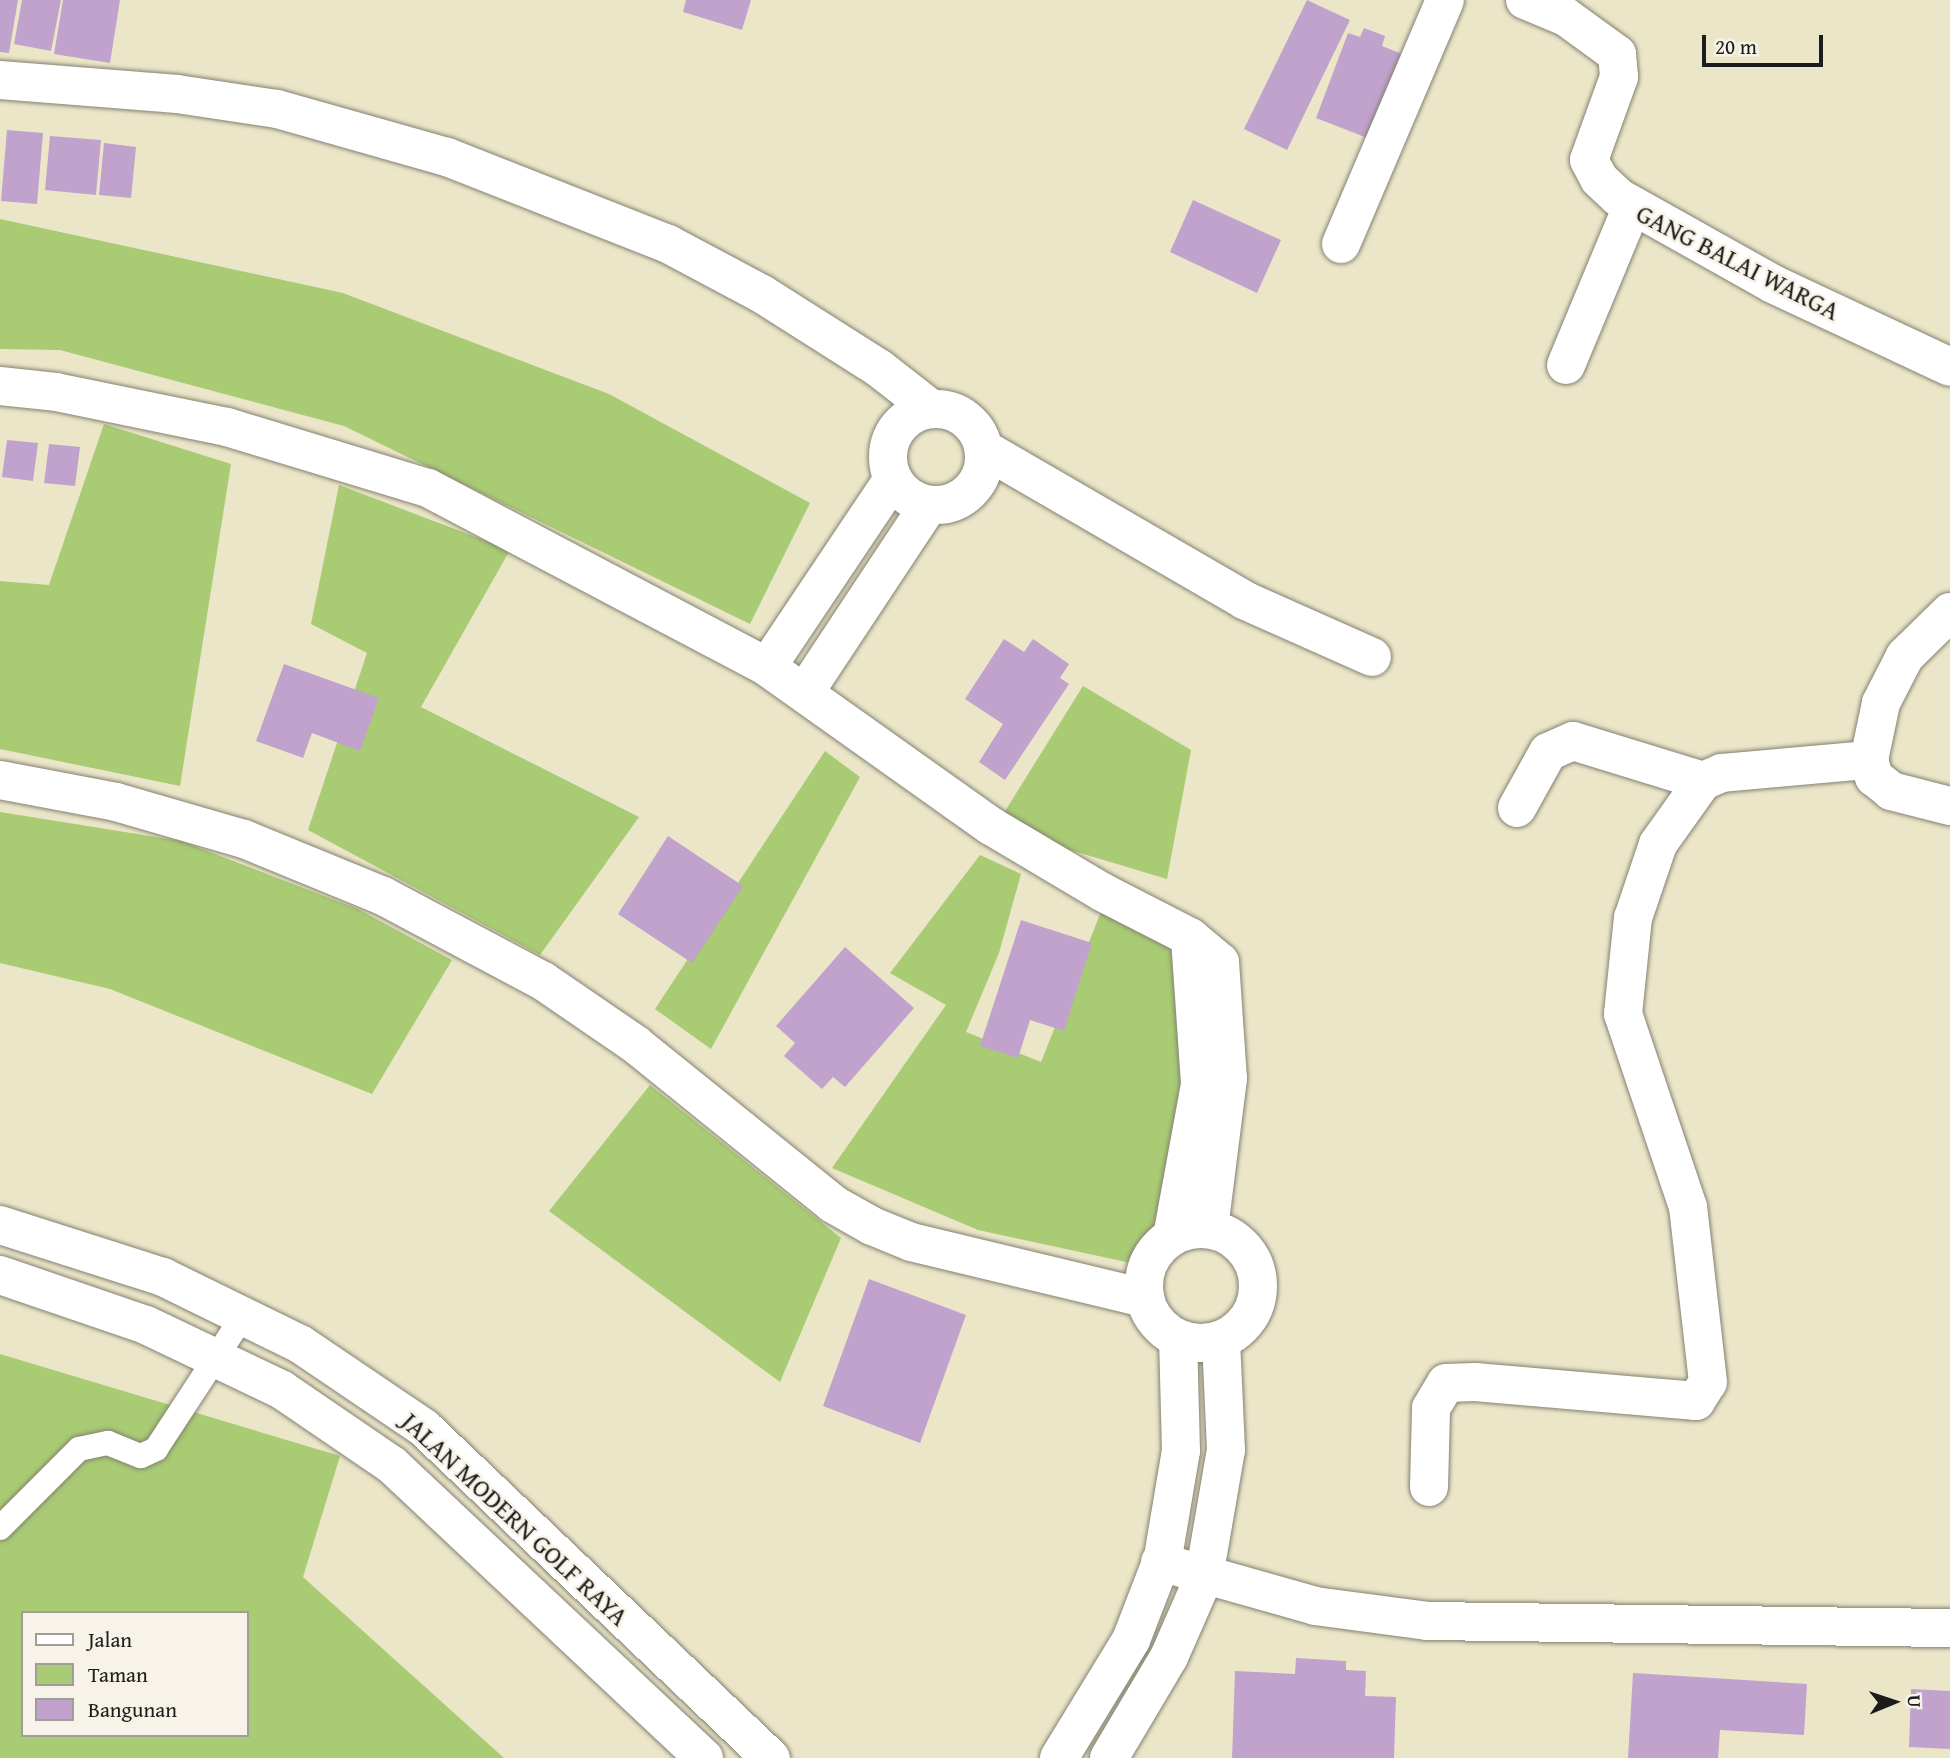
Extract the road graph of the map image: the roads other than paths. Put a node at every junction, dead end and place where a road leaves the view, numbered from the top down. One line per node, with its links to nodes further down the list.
1 (1445, 0): 5 (street)
2 (1525, 0): 4 (street, GANG BALAI WARGA)
3 (0, 80): 9 (street)
4 (1632, 209): 6 (street); 7 (street, GANG BALAI WARGA)
5 (1341, 244)
6 (1566, 365)
7 (1950, 367)
8 (0, 386): 15 (street)
9 (930, 408): 10 (street); 11 (street)
10 (984, 449): 12 (street); 14 (street)
11 (892, 479): 12 (street); 15 (street)
12 (929, 506): 16 (street)
13 (1950, 612): 17 (street)
14 (1372, 657)
15 (767, 667): 16 (street)
16 (805, 692): 22 (street)
17 (1869, 760): 19 (street); 20 (street)
18 (0, 780): 27 (street)
19 (1703, 782): 21 (street); 32 (street)
20 (1950, 806)
21 (1517, 808)
22 (1190, 937): 24 (street); 25 (street)
23 (0, 1225): 28 (street, JALAN MODERN GOLF RAYA)
24 (1209, 1229): 25 (street); 30 (street)
25 (1172, 1237): 27 (street)
26 (0, 1275): 31 (street, JALAN MODERN GOLF RAYA)
27 (1145, 1298): 29 (street)
28 (243, 1316): 31 (lane); 38 (street, JALAN MODERN GOLF RAYA)
29 (1178, 1339): 30 (street); 34 (street)
30 (1221, 1340): 35 (street)
31 (215, 1358): 33 (lane); 37 (street, JALAN MODERN GOLF RAYA)
32 (1429, 1488)
33 (0, 1528)
34 (1160, 1562): 35 (street); 39 (street)
35 (1204, 1577): 36 (street); 40 (street)
36 (1950, 1628)
37 (704, 1758)
38 (771, 1758)
39 (1059, 1758)
40 (1109, 1758)

